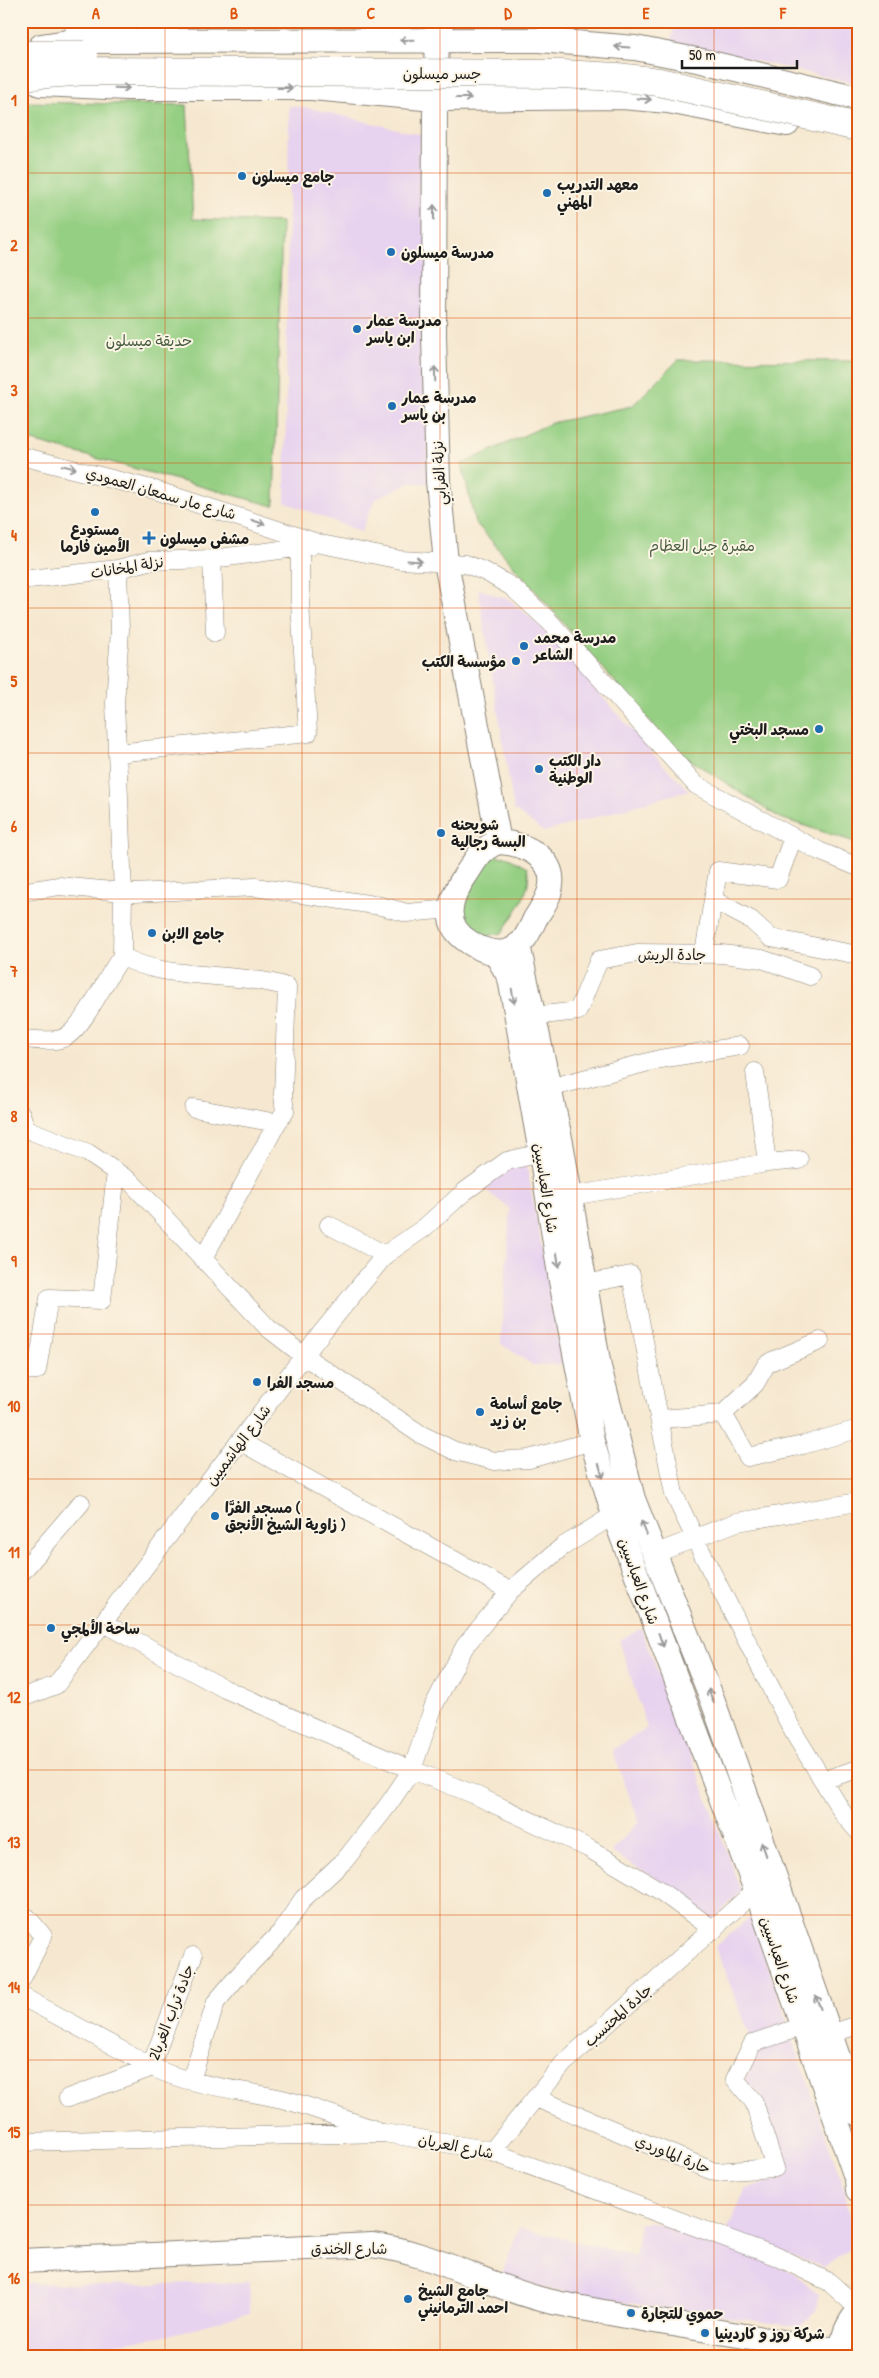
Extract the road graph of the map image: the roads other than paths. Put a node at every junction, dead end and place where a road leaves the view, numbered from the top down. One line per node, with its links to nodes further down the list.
1 (564, 21): 5 (street)
2 (440, 30): 4 (main road, one-way to 4); 5 (main road); 11 (main road, نزلة الفرابي)
3 (74, 31): 4 (main road); 6 (main road)
4 (307, 32)
5 (539, 40): 10 (main road, one-way to 5)
6 (21, 50)
7 (21, 55): 12 (main road, جسر ميسلون, bridge)
8 (21, 76): 13 (main road, جسر ميسلون, bridge)
9 (21, 82): 11 (main road, one-way to 11)
10 (858, 98)
11 (435, 99): 14 (main road, one-way to 14); 19 (main road, نزلة الفرابي, one-way to 11)
12 (858, 109)
13 (858, 127)
14 (858, 138)
15 (21, 456): 16 (street, شارع مار سمعان العمودي, one-way to 16)
16 (321, 544): 17 (street, نزلة المخانات); 19 (street, شارع مار سمعان العمودي, one-way to 19)
17 (300, 548): 18 (street, نزلة المخانات); 23 (street)
18 (212, 559): 20 (street, نزلة المخانات); 22 (street)
19 (446, 562): 24 (street, شارع مار سمعان العمودي); 25 (main road, نزلة الفرابي)
20 (118, 569): 21 (street, نزلة المخانات); 23 (street)
21 (21, 580)
22 (215, 633)
23 (117, 752): 28 (street)
24 (793, 836): 26 (street, شارع مار سمعان العمودي); 29 (street)
25 (499, 842): 30 (main road); 31 (main road)
26 (858, 867)
27 (21, 892): 28 (street)
28 (123, 892): 30 (street); 35 (street)
29 (713, 900): 33 (street); 34 (street)
30 (450, 910): 32 (main road)
31 (518, 945): 32 (main road); 37 (main road, شارع العباسيين)
32 (495, 952): 45 (main road, شارع العباسيين, one-way to 45)
33 (704, 953): 36 (street, جادة الريش); 37 (street, جادة الريش)
34 (858, 955)
35 (122, 956): 38 (street); 44 (street)
36 (810, 976)
37 (534, 1016): 41 (main road, شارع العباسيين)
38 (21, 1039)
39 (740, 1046): 41 (street)
40 (755, 1072): 47 (street)
41 (549, 1088): 49 (main road, شارع العباسيين)
42 (194, 1108): 44 (street)
43 (21, 1114): 48 (street)
44 (277, 1123): 52 (street)
45 (541, 1153): 51 (street, شارع الهاشميين); 60 (main road, شارع العباسيين, one-way to 60)
46 (799, 1160): 47 (street)
47 (767, 1164): 49 (street)
48 (116, 1172): 52 (street); 56 (street)
49 (571, 1196): 53 (main road, شارع العباسيين)
50 (329, 1225): 51 (street)
51 (385, 1255): 55 (street, شارع الهاشميين)
52 (202, 1259): 55 (street)
53 (585, 1284): 58 (street); 66 (main road, شارع العباسيين, one-way to 53)
54 (820, 1341): 57 (street)
55 (304, 1356): 60 (street); 61 (street, شارع الهاشميين)
56 (21, 1371)
57 (723, 1414): 58 (street); 59 (street)
58 (661, 1420): 65 (street)
59 (858, 1429)
60 (592, 1441): 64 (main road, شارع العباسيين, one-way to 64)
61 (241, 1442): 68 (street); 69 (street, شارع الهاشميين)
62 (858, 1502): 65 (street)
63 (81, 1503): 67 (street)
64 (614, 1515): 68 (street); 75 (main road, شارع العباسيين, one-way to 75)
65 (695, 1539): 66 (street); 73 (street)
66 (654, 1554): 83 (main road, شارع العباسيين, one-way to 66)
67 (21, 1573)
68 (510, 1591): 72 (street)
69 (103, 1623): 70 (street, شارع الهاشميين); 72 (street)
70 (21, 1698)
71 (858, 1769): 73 (street)
72 (412, 1770): 77 (street); 85 (street)
73 (823, 1780): 74 (street)
74 (858, 1831)
75 (756, 1890): 77 (street, جادة المحتسب); 82 (main road, شارع العباسيين)
76 (21, 1915): 79 (street)
77 (714, 1930): 87 (street, جادة المحتسب)
78 (193, 1956): 84 (street, جادة تراب الغربا2)
79 (21, 1980)
80 (21, 1996): 84 (street)
81 (858, 2025): 83 (street)
82 (804, 2026): 87 (street, حارة الماوردي); 92 (main road, شارع العباسيين)
83 (830, 2034): 88 (main road, شارع العباسيين)
84 (150, 2068): 85 (street); 86 (street)
85 (191, 2080): 89 (street)
86 (68, 2098)
87 (536, 2098): 91 (street, جادة المحتسب)
88 (858, 2114)
89 (384, 2133): 90 (street, شارع العريان); 91 (street, شارع العريان)
90 (21, 2142)
91 (492, 2151): 94 (street, شارع العريان)
92 (858, 2190)
93 (21, 2261): 96 (main road, شارع الخندق)
94 (858, 2308)
95 (858, 2312): 96 (main road)
96 (844, 2354)

